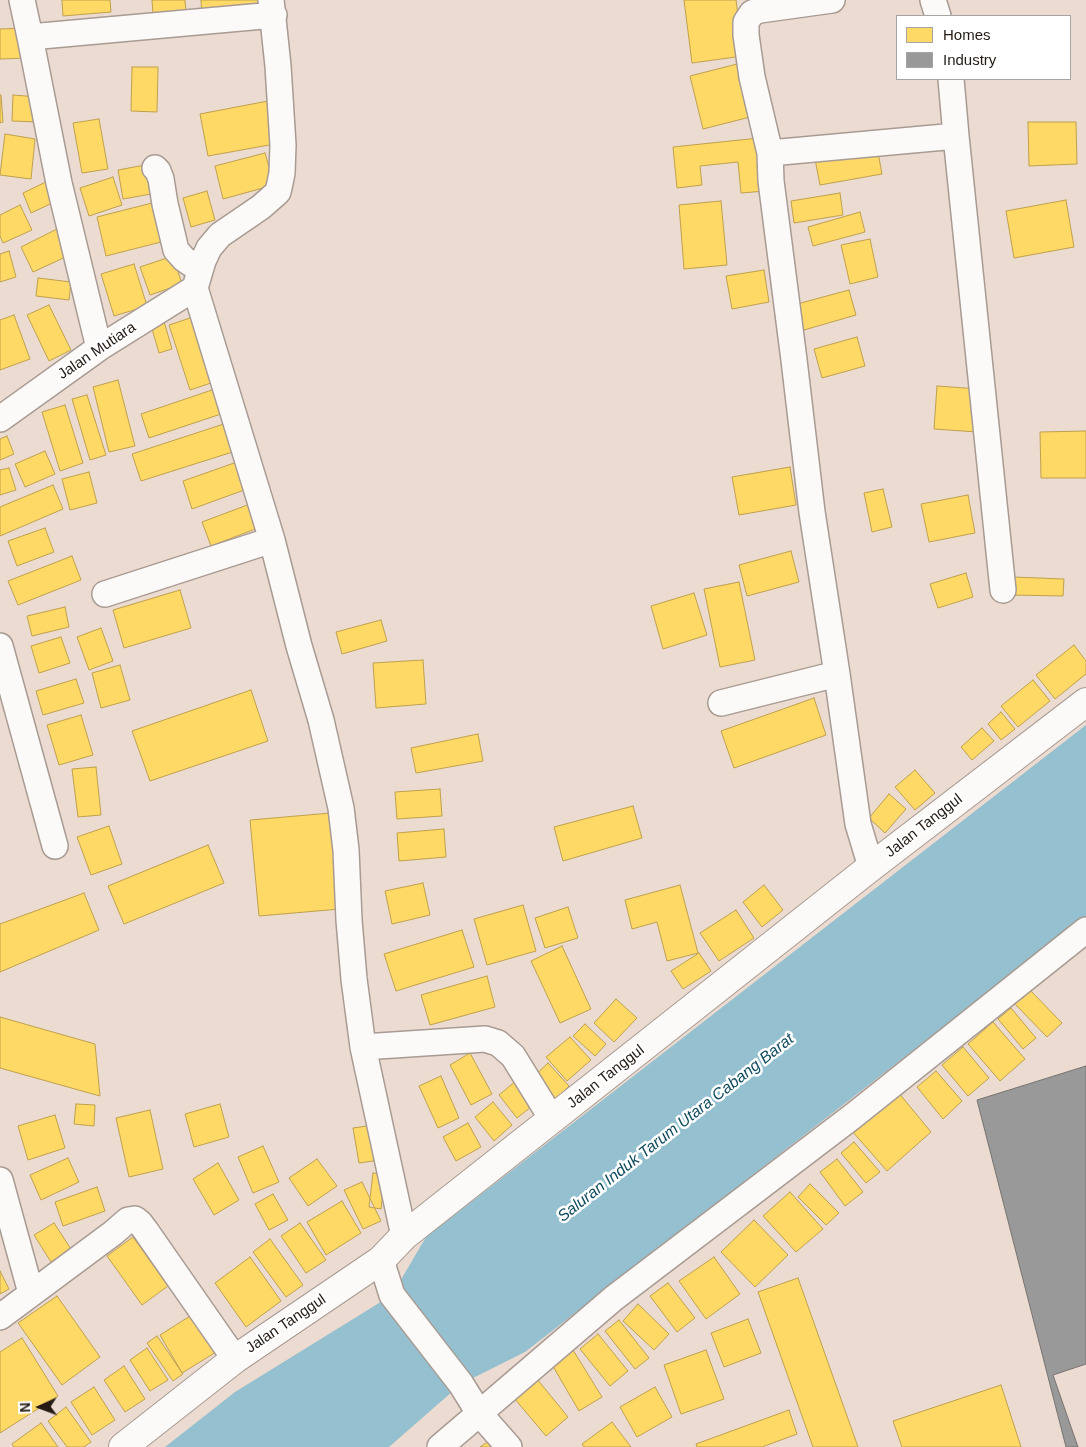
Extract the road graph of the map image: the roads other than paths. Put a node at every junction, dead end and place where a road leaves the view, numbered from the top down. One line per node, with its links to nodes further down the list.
1 (22, 0): 6 (street)
2 (832, 0): 9 (street)
3 (933, 0): 5 (street)
4 (272, 8): 6 (street); 11 (street)
5 (938, 15)
6 (30, 37): 12 (street)
7 (951, 80): 8 (street)
8 (956, 136): 9 (street); 15 (street)
9 (770, 154): 18 (street)
10 (155, 168): 11 (street)
11 (198, 279): 12 (street, Jalan Mutiara); 14 (street)
12 (99, 348): 13 (street, Jalan Mutiara)
13 (0, 419)
14 (272, 540): 16 (street); 24 (street)
15 (1003, 590)
16 (105, 594)
17 (0, 646): 21 (street)
18 (837, 674): 20 (street); 22 (street)
19 (1086, 702): 22 (street, Jalan Tanggul)
20 (720, 703)
21 (55, 846)
22 (871, 867): 25 (street, Jalan Tanggul)
23 (1086, 930): 32 (street)
24 (363, 1047): 25 (street); 27 (street)
25 (552, 1119): 27 (street, Jalan Tanggul)
26 (0, 1180): 29 (street)
27 (404, 1236): 28 (street, Jalan Tanggul)
28 (381, 1260): 31 (street, Jalan Tanggul); 32 (street)
29 (31, 1293): 30 (street); 31 (street)
30 (0, 1317)
31 (235, 1359): 33 (street, Jalan Tanggul)
32 (479, 1413): 34 (street); 35 (street)
33 (123, 1447)
34 (440, 1447)
35 (509, 1447)

